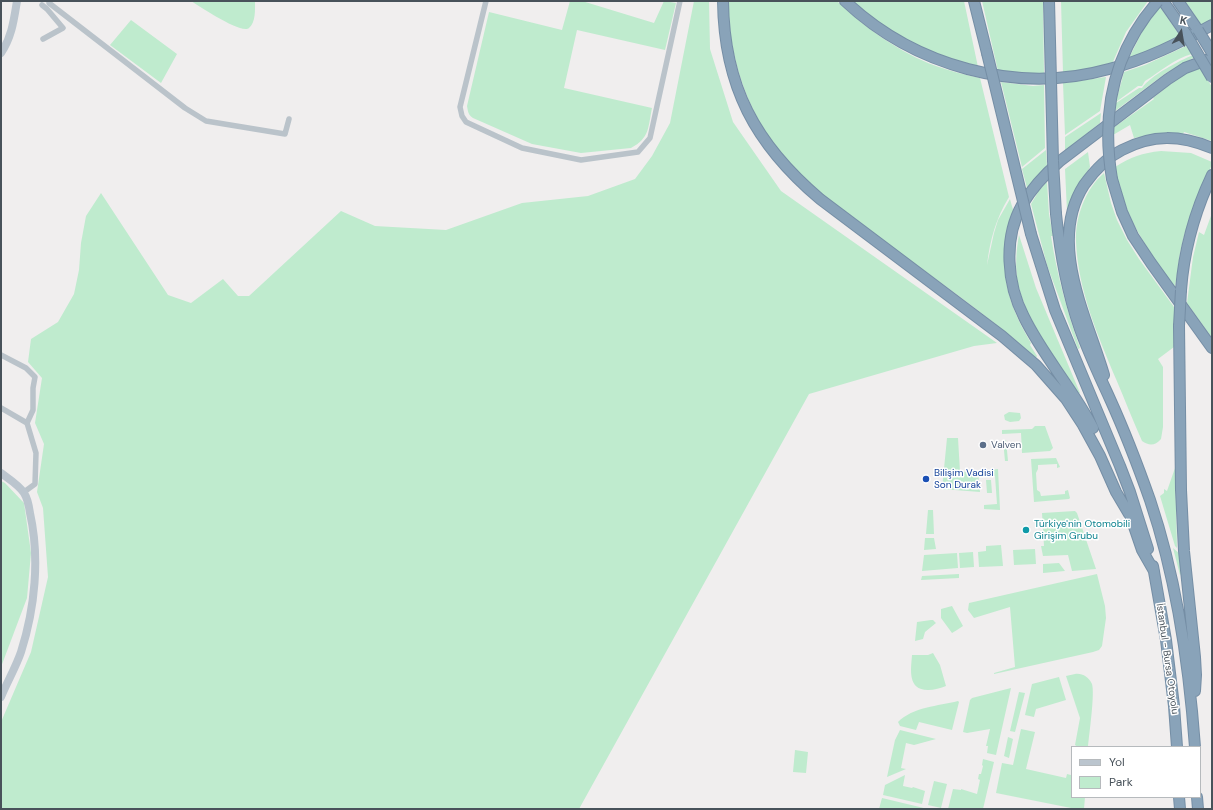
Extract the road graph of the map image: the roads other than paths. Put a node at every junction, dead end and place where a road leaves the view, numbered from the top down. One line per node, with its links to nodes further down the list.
1 (17, 1): 15 (main road)
2 (486, 1): 3 (street)
3 (680, 1)
4 (845, 1): 12 (highway)
5 (974, 1): 29 (highway, bridge)
6 (1049, 1): 23 (highway, bridge)
7 (1158, 1): 21 (highway, bridge)
8 (1163, 1): 17 (highway, bridge)
9 (1178, 1): 14 (highway, bridge)
10 (47, 2): 13 (street); 18 (street)
11 (723, 6): 28 (highway)
12 (1212, 25)
13 (43, 39)
14 (1212, 52)
15 (1, 53)
16 (1212, 58): 28 (highway)
17 (1212, 78)
18 (289, 119)
19 (1212, 148): 23 (highway)
20 (1211, 176): 31 (highway, bridge)
21 (1212, 348)
22 (1, 355): 25 (street)
23 (1109, 398): 31 (highway)
24 (1, 408): 25 (street)
25 (27, 423): 27 (street)
26 (1, 473): 27 (main road)
27 (24, 492): 30 (main road)
28 (1129, 514): 29 (highway)
29 (1154, 571): 32 (highway, İstanbul - Bursa Otoyolu)
30 (1, 697)
31 (1192, 707): 33 (highway, İstanbul - Bursa Otoyolu)
32 (1177, 746)
33 (1195, 746)
34 (1180, 798): 36 (highway)
35 (1198, 798): 37 (highway)
36 (1180, 809)
37 (1198, 809)

